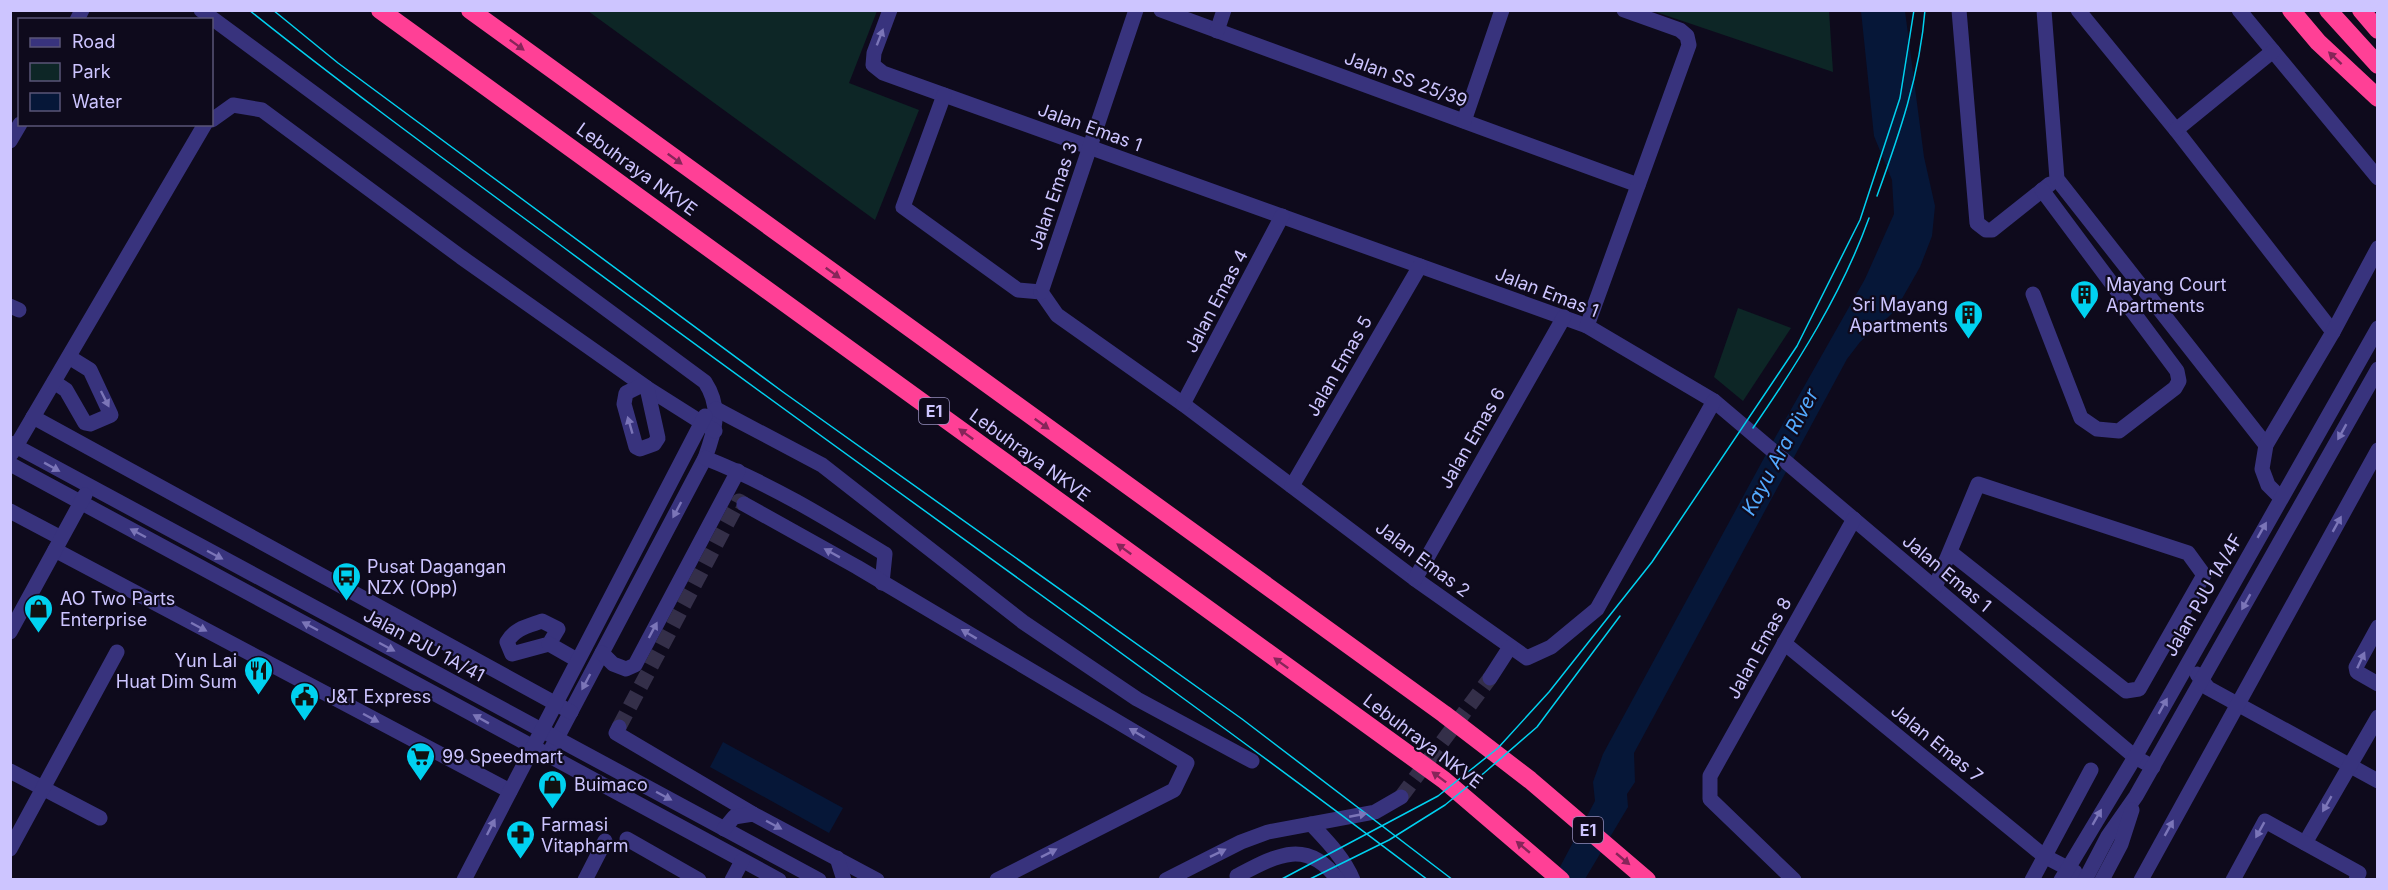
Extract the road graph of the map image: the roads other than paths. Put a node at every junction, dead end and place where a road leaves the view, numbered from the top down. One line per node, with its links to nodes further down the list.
1 (380, 10): 128 (highway, Lebuhraya NKVE / E1, one-way to 1)
2 (470, 10): 129 (highway, Lebuhraya NKVE / E1, one-way to 129)
3 (890, 10): 21 (street, Jalan Emas 1, one-way to 3)
4 (1136, 10): 29 (street, Jalan Emas 3)
5 (1161, 10): 18 (street, Jalan SS 25/39)
6 (1224, 10): 18 (street)
7 (1502, 10): 24 (street)
8 (1959, 10): 33 (street)
9 (2044, 10): 30 (street)
10 (2078, 10): 27 (street)
11 (2239, 10): 19 (street)
12 (2291, 10): 22 (highway, one-way to 12)
13 (2328, 10): 20 (highway)
14 (2361, 10): 17 (highway)
15 (1626, 11): 32 (street)
16 (213, 19): 48 (street)
17 (2378, 30)
18 (1217, 31): 24 (street, Jalan SS 25/39)
19 (2273, 51): 27 (street); 31 (street)
20 (2378, 65)
21 (944, 95): 29 (street, Jalan Emas 1); 37 (street)
22 (2378, 98)
23 (213, 119): 52 (street)
24 (1464, 121): 32 (street, Jalan SS 25/39)
25 (19, 126): 28 (street)
26 (204, 126): 44 (street)
27 (2176, 130): 42 (street)
28 (10, 141)
29 (1090, 148): 34 (street, Jalan Emas 1); 37 (street, Jalan Emas 3)
30 (2056, 178): 33 (street); 53 (street)
31 (2378, 178)
32 (1638, 185): 40 (street)
33 (2042, 190): 38 (street)
34 (1282, 216): 36 (street, Jalan Emas 1); 50 (street, Jalan Emas 4)
35 (2378, 248): 42 (street)
36 (1420, 266): 39 (street, Jalan Emas 1); 59 (street, Jalan Emas 5)
37 (1041, 292): 50 (street, Jalan Emas 2)
38 (2033, 294)
39 (1564, 317): 40 (street, Jalan Emas 1); 68 (street, Jalan Emas 6)
40 (1587, 326): 49 (street, Jalan Emas 1)
41 (2378, 328): 43 (street, Jalan PJU 1A/4F)
42 (2333, 332): 53 (street)
43 (2373, 345): 45 (street, Jalan PJU 1A/4F)
44 (69, 357): 47 (street); 47 (street, one-way to 47)
45 (2352, 372): 46 (street); 61 (street, Jalan PJU 1A/4F)
46 (2375, 378): 81 (street, one-way to 81)
47 (54, 382): 51 (street)
48 (714, 401): 52 (street); 93 (street)
49 (1714, 401): 65 (street, Jalan Emas 1); 75 (street, Jalan Emas 2)
50 (1183, 404): 59 (street, Jalan Emas 2)
51 (33, 417): 54 (street); 83 (street)
52 (709, 427): 56 (street); 79 (street)
53 (2266, 446): 61 (street)
54 (12, 448): 60 (street, Jalan PJU 1A/41, one-way to 60)
55 (2378, 450): 84 (street, one-way to 55)
56 (705, 458): 58 (street); 77 (street, one-way to 77)
57 (10, 464): 62 (street, Jalan PJU 1A/41)
58 (738, 471): 69 (street); 77 (street, one-way to 58)
59 (1292, 486): 68 (street, Jalan Emas 2)
60 (89, 488): 62 (street); 88 (street, Jalan PJU 1A/41, one-way to 88)
61 (2281, 498): 78 (street, Jalan PJU 1A/4F, one-way to 61)
62 (81, 502): 66 (street); 90 (street, Jalan PJU 1A/41, one-way to 62)
63 (744, 504): 69 (street, one-way to 63)
64 (10, 511): 66 (street)
65 (1854, 519): 70 (street, Jalan Emas 1); 73 (street, Jalan Emas 8)
66 (58, 544): 72 (street); 100 (street, one-way to 100)
67 (1950, 552): 67 (street); 70 (street)
68 (1415, 579): 75 (street, Jalan Emas 2)
69 (882, 583): 124 (street, one-way to 69)
70 (1935, 588): 92 (street, Jalan Emas 1)
71 (2378, 627): 82 (street, one-way to 71)
72 (10, 632)
73 (1784, 643): 111 (street, Jalan Emas 7); 130 (street, Jalan Emas 8)
74 (549, 644): 79 (street)
75 (1510, 647): 80 (street)
76 (117, 652): 99 (street)
77 (602, 653): 85 (street, one-way to 85)
78 (2192, 654): 81 (street); 92 (street, Jalan PJU 1A/4F, one-way to 78)
79 (577, 660): 83 (street)
80 (1490, 678)
81 (2201, 681): 84 (street); 95 (street)
82 (2378, 684)
83 (555, 703): 85 (street); 88 (street)
84 (2237, 704): 94 (street); 134 (street, one-way to 84)
85 (571, 712): 89 (street)
86 (2378, 717): 94 (street)
87 (619, 727): 103 (street)
88 (541, 730): 89 (street, Jalan PJU 1A/41); 90 (street)
89 (557, 738): 91 (street); 106 (street, Jalan PJU 1A/41, one-way to 106)
90 (532, 747): 91 (street, Jalan PJU 1A/41); 100 (street)
91 (548, 755): 113 (street, Jalan PJU 1A/41)
92 (2135, 757): 95 (street, Jalan Emas 1); 114 (street, Jalan PJU 1A/4F, one-way to 92)
93 (1252, 761)
94 (2350, 766): 98 (street); 109 (street, one-way to 109)
95 (2152, 767): 101 (street)
96 (2091, 770): 111 (street)
97 (10, 771): 99 (street)
98 (2378, 781)
99 (43, 788): 104 (street); 110 (street)
100 (510, 791): 116 (street, one-way to 100)
101 (2136, 796): 132 (street); 133 (street)
102 (1401, 797): 105 (street, one-way to 102)
103 (753, 814): 106 (street); 112 (street, one-way to 112)
104 (100, 818)
105 (1311, 824): 125 (street, one-way to 105); 127 (street)
106 (724, 829): 121 (street, Jalan PJU 1A/41)
107 (627, 839): 118 (street)
108 (605, 841): 117 (street)
109 (2306, 843): 135 (street, one-way to 135); 136 (street)
110 (10, 849)
111 (2044, 856): 114 (street, Jalan Emas 7); 131 (street)
112 (837, 858): 122 (street); 123 (street)
113 (742, 861): 119 (street); 120 (street, Jalan PJU 1A/41)
114 (2064, 874): 132 (street, Jalan Emas 7)
115 (1237, 876): 126 (street)
116 (464, 879)
117 (585, 879)
118 (699, 879)
119 (732, 879)
120 (778, 879)
121 (819, 879)
122 (844, 879)
123 (877, 879)
124 (997, 879)
125 (1166, 879)
126 (1338, 879)
127 (1353, 879)
128 (1561, 879)
129 (1647, 879)
130 (1794, 879)
131 (2032, 879)
132 (2085, 879)
133 (2102, 879)
134 (2141, 879)
135 (2233, 879)
136 (2356, 879)

